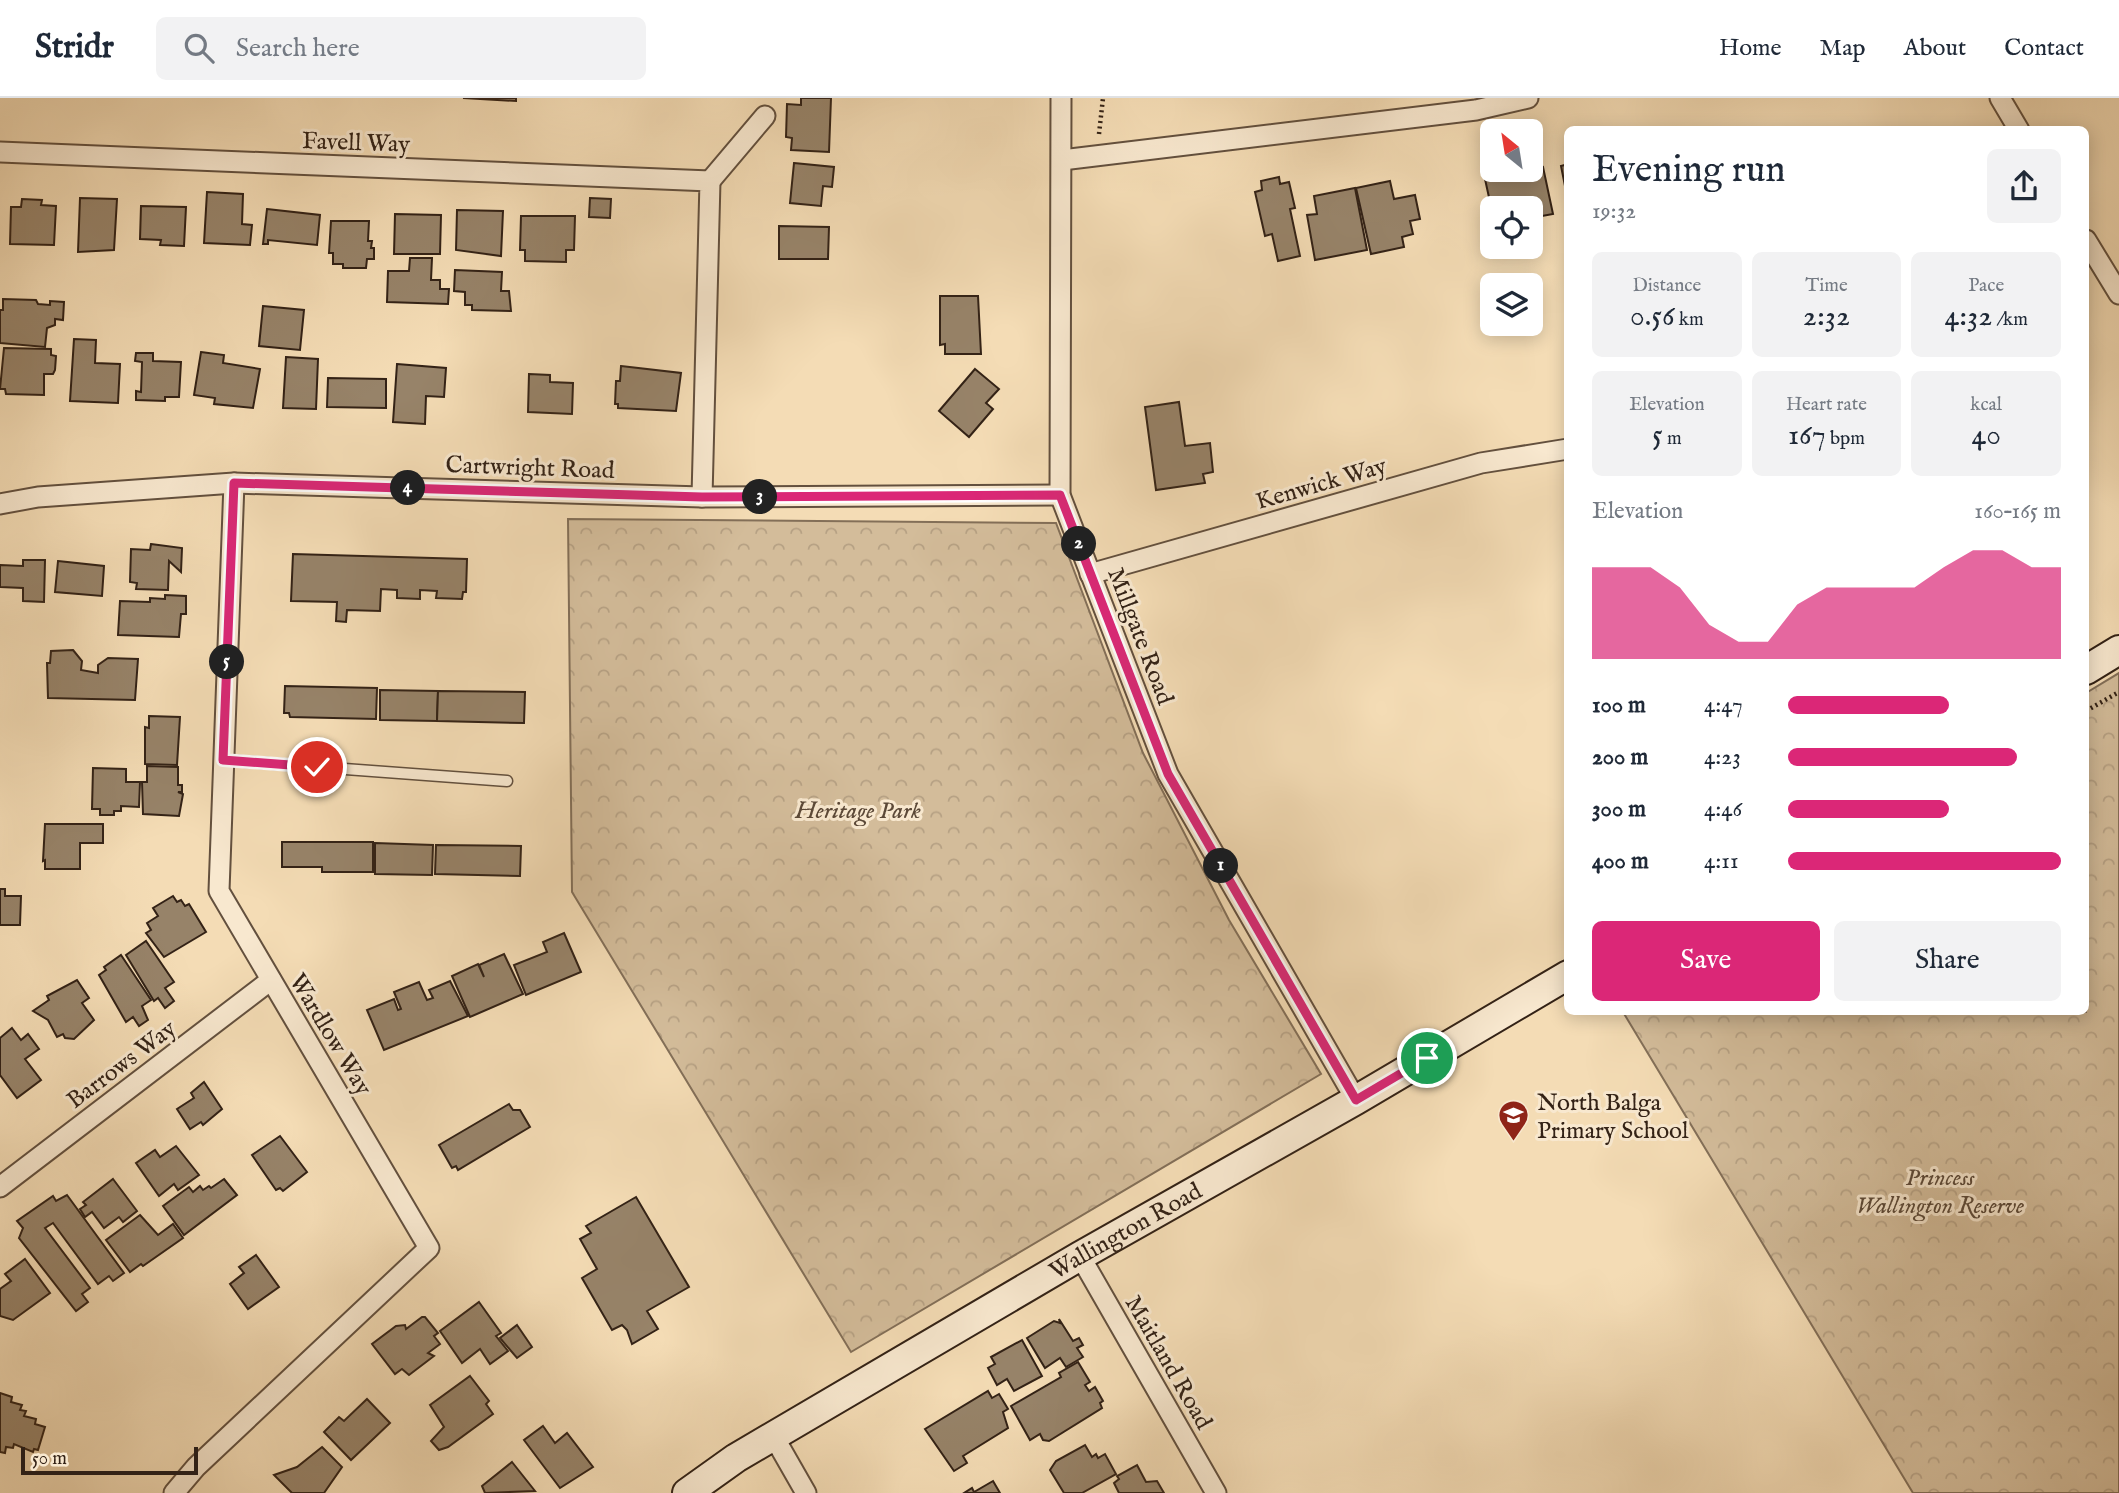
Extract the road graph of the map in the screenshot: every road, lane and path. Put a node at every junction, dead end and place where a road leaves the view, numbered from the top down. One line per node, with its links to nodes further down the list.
1 (1061, 98): 9 (street, Millgate Road)
2 (1103, 98): 8 (path)
3 (1528, 98): 8 (street)
4 (2000, 98): 6 (street)
5 (765, 116): 10 (street)
6 (2017, 126)
7 (0, 152): 10 (street, Favell Way)
8 (1096, 156): 9 (street)
9 (1062, 160): 15 (street, Millgate Road)
10 (710, 181): 16 (street)
11 (2089, 245): 12 (street)
12 (2119, 294)
13 (1564, 450): 18 (street, Kenwick Way)
14 (234, 483): 16 (street, Cartwright Road); 17 (street, Cartwright Road); 23 (street, Wardlow Way)
15 (1060, 495): 16 (street, Cartwright Road); 18 (street, Millgate Road)
16 (702, 497)
17 (0, 504)
18 (1090, 574): 27 (street, Millgate Road)
19 (2119, 650): 20 (street)
20 (2089, 668)
21 (2119, 692): 22 (path)
22 (2089, 709)
23 (223, 760): 24 (lane); 26 (street, Wardlow Way)
24 (507, 781)
25 (1564, 977): 27 (street, Wallington Road)
26 (271, 981): 28 (street, Barrows Way); 31 (street, Wardlow Way)
27 (1356, 1100): 29 (street, Wallington Road)
28 (0, 1187)
29 (1080, 1256): 30 (street, Wallington Road); 34 (street, Maitland Road)
30 (774, 1437): 32 (street, Wallington Road); 33 (street)
31 (174, 1493)
32 (687, 1493)
33 (806, 1493)
34 (1216, 1493)

